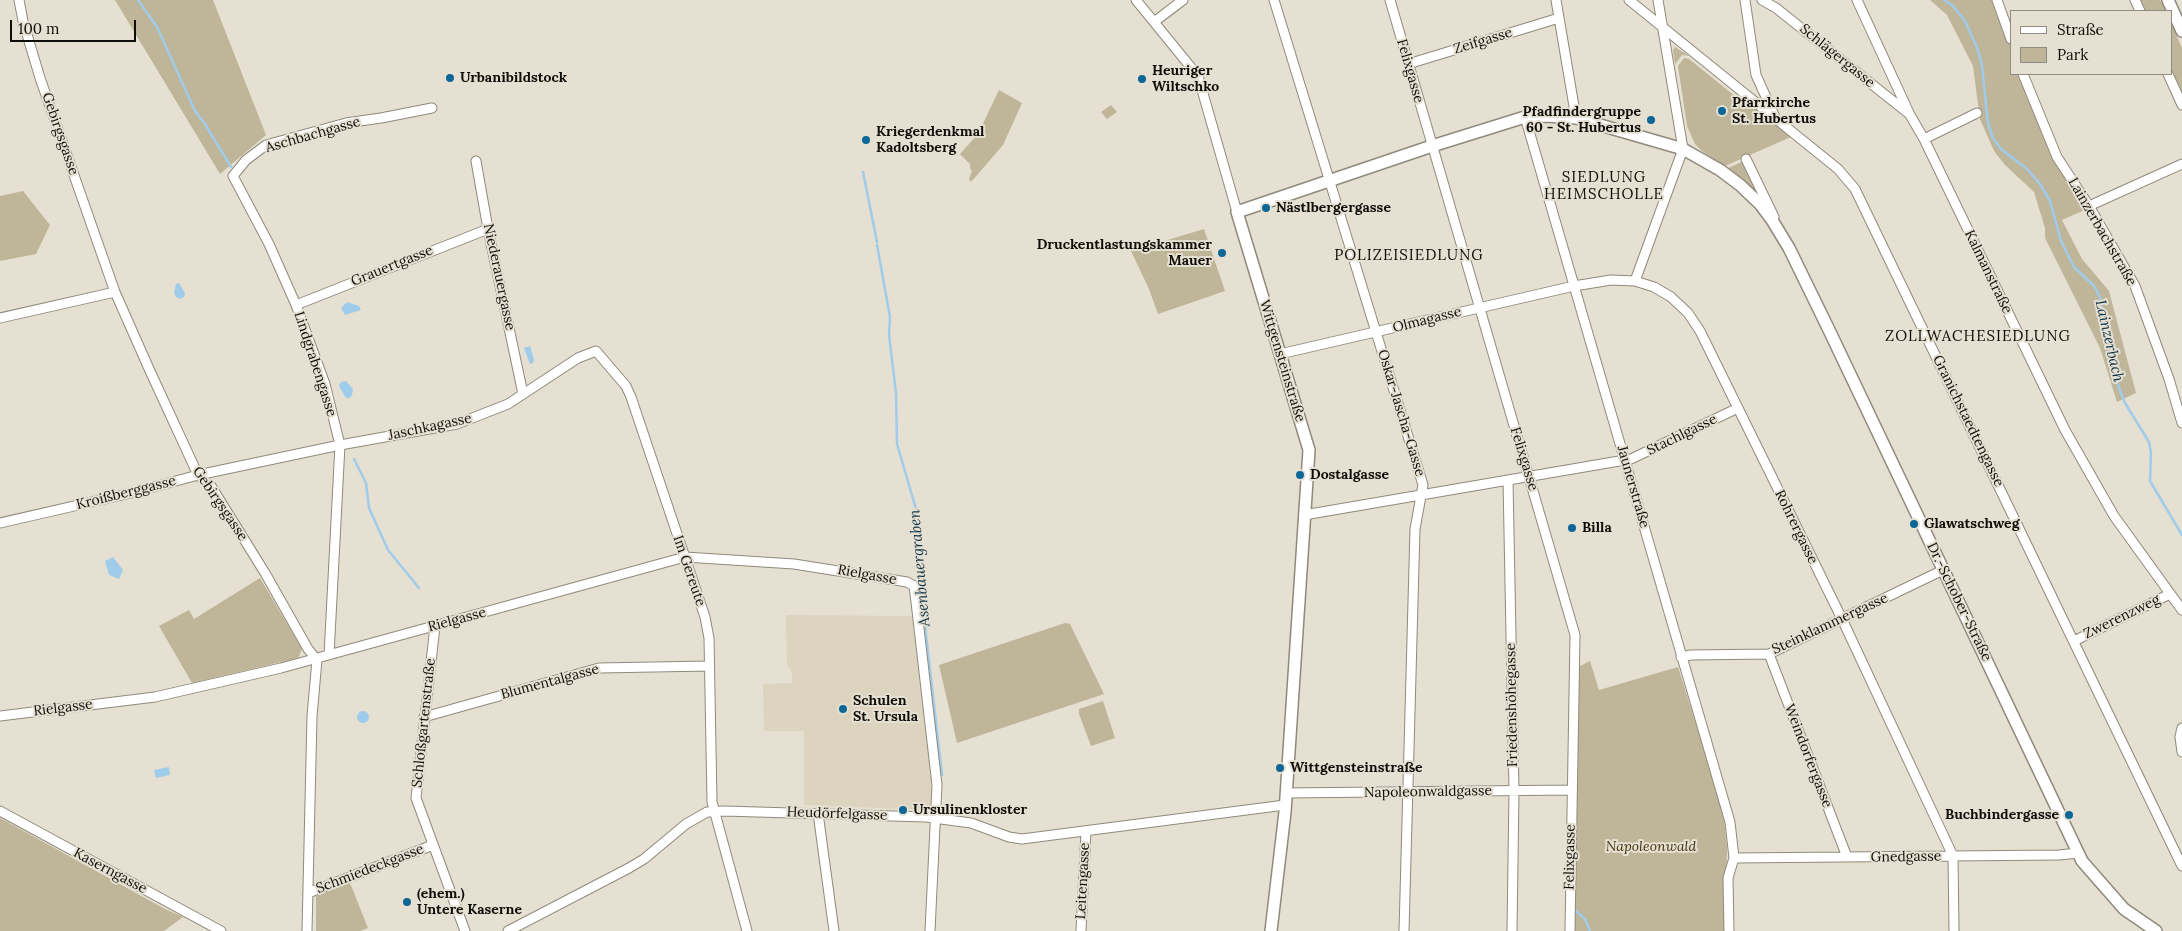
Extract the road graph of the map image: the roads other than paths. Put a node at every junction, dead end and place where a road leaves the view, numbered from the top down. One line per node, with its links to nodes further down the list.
1 (19, 0): 43 (street, Gebirgsgasse)
2 (1136, 0): 15 (street, Wittgensteinstraße)
3 (1183, 0): 15 (street)
4 (1274, 0): 36 (street, Oskar-Jascha-Gasse)
5 (1390, 0): 19 (street, Felixgasse)
6 (1556, 0): 14 (street)
7 (1629, 0): 16 (street, Granichstaedtengasse)
8 (1658, 0): 16 (street)
9 (1745, 0): 28 (street)
10 (1762, 0): 25 (street, Schlägergasse)
11 (1857, 0): 25 (street, Kalmanstraße)
12 (1997, 0): 18 (street)
13 (2168, 0): 17 (street)
14 (1558, 18): 19 (street, Zeifgasse); 27 (street)
15 (1154, 22): 38 (street, Wittgensteinstraße)
16 (1664, 28): 28 (street, Granichstaedtengasse); 31 (street)
17 (2182, 31)
18 (2010, 35)
19 (1408, 64): 30 (street, Felixgasse)
20 (2023, 75): 37 (street, Lainzerbachstraße)
21 (2168, 75): 22 (street)
22 (2182, 104)
23 (432, 108): 35 (street, Aschbachgasse)
24 (1977, 113): 29 (street)
25 (1910, 115): 29 (street, Kalmanstraße)
26 (1525, 117): 27 (street); 30 (street); 42 (street, Jaunerstraße)
27 (1576, 118): 31 (street)
28 (1776, 120): 67 (street, Granichstaedtengasse)
29 (1924, 139): 63 (street, Kalmanstraße)
30 (1432, 146): 36 (street); 45 (street, Felixgasse)
31 (1683, 149): 40 (street, Dr.-Schober-Straße); 41 (street)
32 (1746, 158): 40 (street)
33 (476, 161): 39 (street, Niederauergasse)
34 (2182, 164): 37 (street)
35 (233, 176): 44 (street, Lindgrabengasse)
36 (1330, 180): 38 (street); 47 (street, Oskar-Jascha-Gasse)
37 (2088, 206): 52 (street, Lainzerbachstraße)
38 (1237, 212): 49 (street, Wittgensteinstraße)
39 (488, 229): 44 (street, Grauertgasse); 50 (street, Niederauergasse)
40 (1789, 248): 62 (street, Dr.-Schober-Straße)
41 (1635, 281): 42 (street, Rohrergasse); 51 (street, Rohrergasse)
42 (1574, 286): 45 (street, Olmagasse); 54 (street, Jaunerstraße)
43 (115, 292): 46 (street); 56 (street, Gebirgsgasse)
44 (296, 305): 53 (street, Lindgrabengasse)
45 (1478, 308): 47 (street, Olmagasse); 55 (street, Felixgasse)
46 (0, 318)
47 (1376, 333): 49 (street, Olmagasse); 58 (street, Oskar-Jascha-Gasse)
48 (594, 351): 50 (street, Jaschkagasse); 61 (street, Im Gereute)
49 (1280, 354): 59 (street, Wittgensteinstraße)
50 (523, 394): 53 (street, Jaschkagasse)
51 (1738, 408): 54 (street, Stachlgasse); 65 (street, Rohrergasse)
52 (2182, 423)
53 (340, 444): 56 (street, Kroißberggasse); 69 (street, Lindgrabengasse)
54 (1625, 460): 55 (street); 70 (street, Jaunerstraße)
55 (1530, 475): 57 (street); 77 (street, Felixgasse)
56 (198, 476): 60 (street, Kroißberggasse); 71 (street, Gebirgsgasse)
57 (1508, 480): 58 (street); 78 (street, Friedenshöhegasse)
58 (1422, 494): 59 (street); 79 (street, Oskar-Jascha-Gasse)
59 (1304, 515): 80 (street, Wittgensteinstraße)
60 (0, 523)
61 (685, 557): 66 (street, Rielgasse); 72 (street, Im Gereute); 84 (street, Rielgasse)
62 (1943, 570): 65 (street, Steinklammergasse); 87 (street, Dr.-Schober-Straße)
63 (2170, 594): 64 (street, Kalmanstraße); 67 (street, Zwerenzweg)
64 (2182, 610)
65 (1842, 620): 68 (street, Steinklammergasse); 88 (street, Rohrergasse)
66 (435, 626): 69 (street, Rielgasse); 74 (street, Schloßgartenstraße)
67 (2074, 640): 91 (street, Granichstaedtengasse)
68 (1769, 654): 70 (street, Steinklammergasse); 89 (street, Weindorfergasse)
69 (329, 655): 71 (street, Rielgasse)
70 (1681, 658): 90 (street, Jaunerstraße)
71 (317, 660): 73 (street, Rielgasse); 92 (street)
72 (709, 666): 74 (street, Blumentalgasse); 82 (street, Im Gereute)
73 (0, 716)
74 (424, 717): 86 (street, Schloßgartenstraße)
75 (2182, 728): 76 (street)
76 (2182, 752)
77 (1571, 790): 78 (street, Napoleonwaldgasse); 105 (street, Felixgasse)
78 (1514, 791): 79 (street, Napoleonwaldgasse); 104 (street, Friedenshöhegasse)
79 (1406, 792): 80 (street, Napoleonwaldgasse); 103 (street, Oskar-Jascha-Gasse)
80 (1285, 799): 85 (street, Heudörfelgasse); 102 (street, Wittgensteinstraße)
81 (0, 811): 94 (street, Kaserngasse)
82 (714, 812): 83 (street, Heudörfelgasse); 97 (street, Heudörfelgasse); 98 (street, Im Gereute)
83 (818, 813): 84 (street, Heudörfelgasse); 99 (street)
84 (937, 818): 85 (street, Heudörfelgasse); 100 (street)
85 (1086, 831): 101 (street, Leitengasse)
86 (433, 845): 92 (street, Schmiedeckgasse); 96 (street, Schloßgartenstraße)
87 (2078, 853): 88 (street, Gnedgasse); 93 (street, Dr.-Schober-Straße)
88 (1953, 856): 89 (street, Gnedgasse); 107 (street)
89 (1847, 857): 90 (street, Gnedgasse)
90 (1734, 858): 106 (street)
91 (2182, 866)
92 (308, 893): 95 (street)
93 (2153, 930)
94 (221, 931)
95 (308, 931)
96 (465, 931)
97 (508, 931)
98 (747, 931)
99 (834, 931)
100 (930, 931)
101 (1081, 931)
102 (1271, 931)
103 (1404, 931)
104 (1512, 931)
105 (1570, 931)
106 (1729, 931)
107 (1954, 931)

